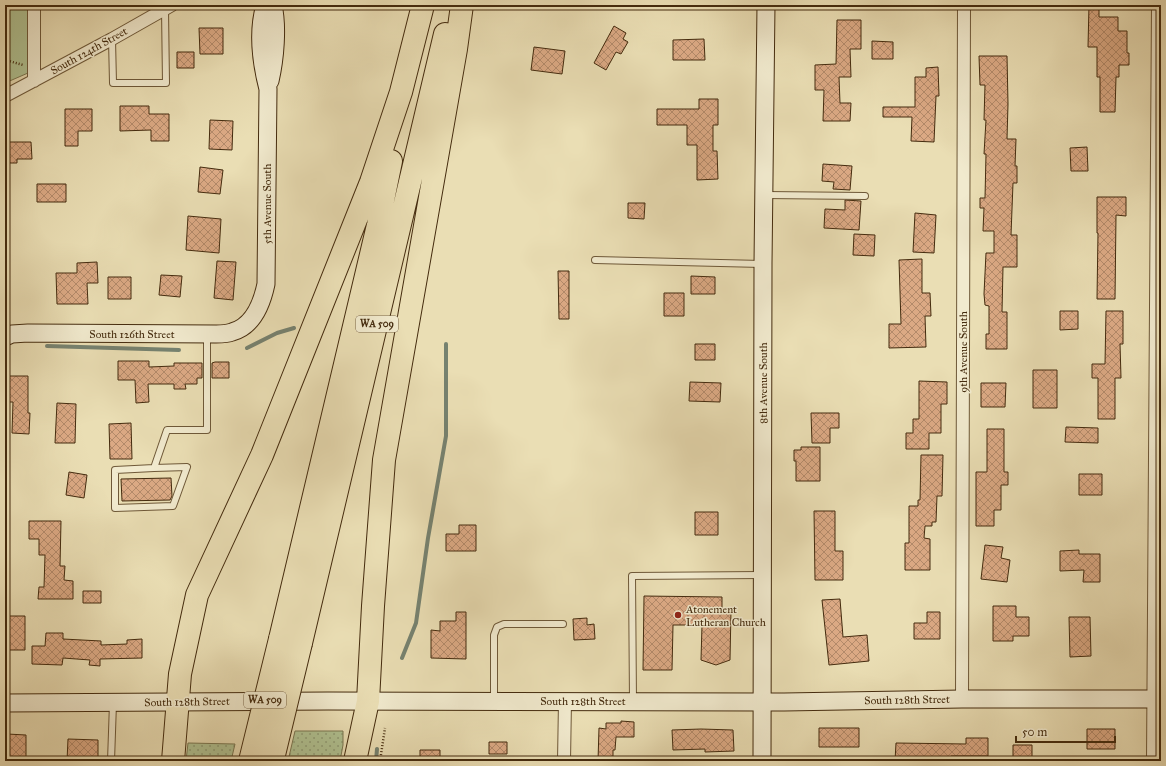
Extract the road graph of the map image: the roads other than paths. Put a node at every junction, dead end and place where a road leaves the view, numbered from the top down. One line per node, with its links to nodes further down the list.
1 (34, 5): 13 (street)
2 (265, 5): 14 (street, 5th Avenue South)
3 (273, 5): 14 (street, 5th Avenue South)
4 (424, 5): 27 (highway, WA 509); 30 (highway)
5 (452, 5): 27 (highway, WA 509)
6 (462, 5): 31 (highway)
7 (766, 5): 16 (street, 8th Avenue South)
8 (964, 5): 28 (street, 9th Avenue South)
9 (1158, 5): 12 (street)
10 (169, 7): 11 (street, South 124th Street); 11 (lane)
11 (112, 39): 13 (street, South 124th Street)
12 (1159, 77): 23 (street)
13 (34, 81): 15 (street, South 124th Street)
14 (268, 89): 20 (street, 5th Avenue South)
15 (5, 96)
16 (765, 195): 17 (lane); 19 (street, 8th Avenue South)
17 (865, 196)
18 (595, 260): 19 (lane)
19 (763, 264): 25 (street, 8th Avenue South)
20 (254, 316): 21 (street, South 126th Street)
21 (207, 334): 22 (street, South 126th Street); 24 (lane)
22 (5, 337)
23 (1158, 356): 29 (street)
24 (154, 468): 24 (lane)
25 (763, 575): 34 (lane); 35 (street, 8th Avenue South)
26 (563, 624): 32 (lane)
27 (290, 641): 38 (highway, WA 509, bridge); 41 (highway, WA 509, bridge)
28 (962, 699): 29 (street, South 128th Street); 35 (street, South 128th Street)
29 (1157, 699): 45 (street)
30 (177, 701): 31 (street, South 128th Street); 37 (street, South 128th Street); 40 (highway)
31 (368, 701): 32 (street, South 128th Street); 42 (highway)
32 (494, 701): 33 (street, South 128th Street)
33 (565, 701): 34 (street, South 128th Street); 43 (street)
34 (633, 702): 35 (street, South 128th Street)
35 (762, 702): 44 (street, 8th Avenue South)
36 (5, 703): 37 (street, South 128th Street)
37 (113, 703): 39 (lane)
38 (273, 760)
39 (111, 761)
40 (173, 761)
41 (250, 761)
42 (355, 761)
43 (564, 761)
44 (762, 761)
45 (1153, 761)

